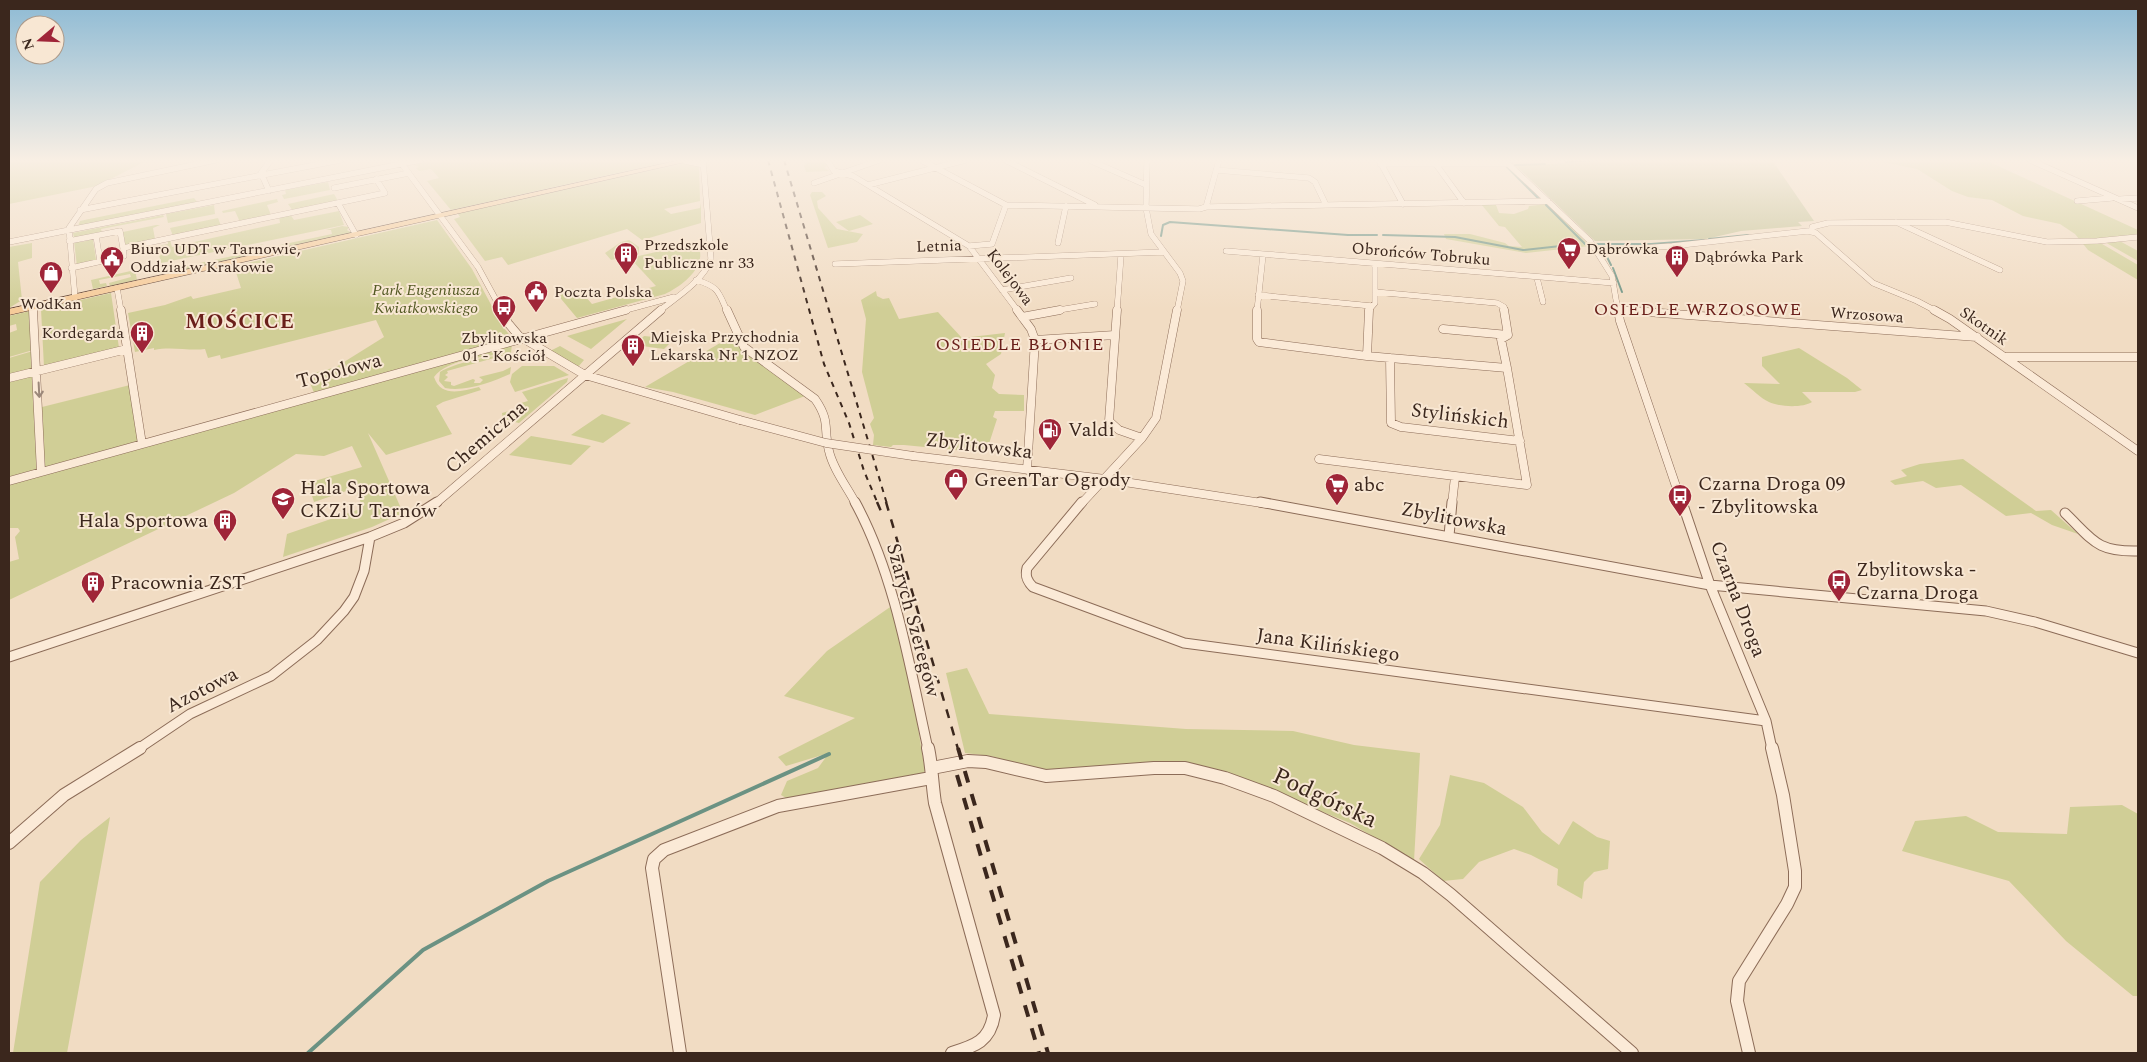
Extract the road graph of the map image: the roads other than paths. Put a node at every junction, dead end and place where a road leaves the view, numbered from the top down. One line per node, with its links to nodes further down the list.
1 (80, 210): 15 (street)
2 (175, 210): 15 (street)
3 (303, 210): 24 (street)
4 (342, 210): 17 (street)
5 (436, 210): 13 (street)
6 (470, 210): 13 (main road)
7 (708, 210): 38 (street, Chemiczna)
8 (909, 210): 23 (street, Kolejowa)
9 (1004, 210): 23 (street)
10 (1065, 210): 22 (street)
11 (1146, 210): 27 (street, Jana Kilińskiego)
12 (1557, 210): 26 (street, Czarna Droga)
13 (441, 216): 17 (main road); 59 (street, Zbylitowska)
14 (1896, 222): 16 (street); 19 (street); 35 (street)
15 (69, 231): 20 (street); 21 (street)
16 (1812, 232): 26 (street); 58 (street, Skotnik)
17 (356, 235): 40 (main road)
18 (96, 236): 20 (street); 24 (street); 31 (street)
19 (2138, 237)
20 (69, 242): 34 (street)
21 (9, 243)
22 (1058, 243)
23 (969, 246): 30 (street, Kolejowa)
24 (123, 248): 31 (street)
25 (1226, 251): 29 (street, Obrońców Tobruku)
26 (1597, 251): 39 (street, Czarna Droga)
27 (1164, 252): 28 (street, Letnia); 71 (street, Jana Kilińskiego)
28 (1121, 254): 30 (street, Letnia); 56 (street)
29 (1264, 255): 33 (street, Obrońców Tobruku); 43 (street)
30 (979, 259): 32 (street, Letnia); 41 (street, Kolejowa)
31 (100, 261): 34 (street)
32 (835, 264)
33 (1375, 264): 37 (street, Obrońców Tobruku); 42 (street)
34 (71, 268): 45 (street)
35 (2000, 270)
36 (1072, 278): 41 (street)
37 (1537, 278): 39 (street, Obrońców Tobruku); 46 (street)
38 (696, 280): 44 (street, Chemiczna); 89 (street, Szarych Szeregów)
39 (1614, 283): 51 (street, Czarna Droga)
40 (117, 288): 45 (main road); 61 (street)
41 (1002, 290): 53 (street, Kolejowa)
42 (1375, 292): 47 (street); 49 (street)
43 (1258, 295): 49 (street); 62 (street)
44 (678, 296): 59 (street, Topolowa); 68 (street, Chemiczna)
45 (75, 298): 50 (main road)
46 (1543, 302)
47 (1497, 303): 57 (street)
48 (1095, 304): 53 (street)
49 (1372, 306): 62 (street)
50 (34, 307): 52 (main road); 67 (street)
51 (1618, 310): 54 (street); 85 (street, Czarna Droga)
52 (9, 312)
53 (1022, 317): 60 (street, Kolejowa)
54 (1755, 322): 58 (street, Wrzosowa)
55 (1443, 329): 57 (street)
56 (1115, 335): 60 (street); 71 (street)
57 (1508, 335): 66 (street)
58 (1977, 337): 63 (street, Skotnik)
59 (522, 338): 68 (street, Zbylitowska); 73 (street, Topolowa)
60 (1035, 340): 76 (street)
61 (127, 349): 67 (street); 73 (street)
62 (1367, 356): 65 (street)
63 (2006, 357): 64 (street); 74 (street, Skotnik)
64 (2138, 357)
65 (1390, 358): 66 (street); 70 (street)
66 (1508, 368): 72 (street)
67 (38, 371): 69 (street); 77 (street, one-way to 77)
68 (585, 375): 76 (street, Zbylitowska, bridge); 83 (street, Chemiczna)
69 (9, 378)
70 (1396, 426): 72 (street, Stylińskich)
71 (1142, 438): 79 (street, Jana Kilińskiego)
72 (1520, 441): 78 (street)
73 (142, 444): 77 (street, Topolowa)
74 (2138, 451)
75 (1320, 459): 78 (street)
76 (1028, 470): 79 (street, Zbylitowska)
77 (41, 472): 80 (street, Topolowa)
78 (1455, 477): 82 (street)
79 (1104, 479): 82 (street, Zbylitowska); 88 (street, Jana Kilińskiego)
80 (9, 481)
81 (2065, 513): 84 (street)
82 (1449, 536): 85 (street, Zbylitowska)
83 (370, 537): 87 (street, Chemiczna); 90 (street, Azotowa)
84 (2138, 551)
85 (1710, 585): 86 (street, Zbylitowska); 88 (street, Czarna Droga)
86 (2138, 654)
87 (9, 657)
88 (1766, 721): 94 (street, Czarna Droga)
89 (931, 773): 91 (street, Podgórska); 92 (street, Szarych Szeregów); 93 (street, Podgórska)
90 (9, 843)
91 (680, 1053)
92 (952, 1053)
93 (1632, 1053)
94 (1749, 1053)

